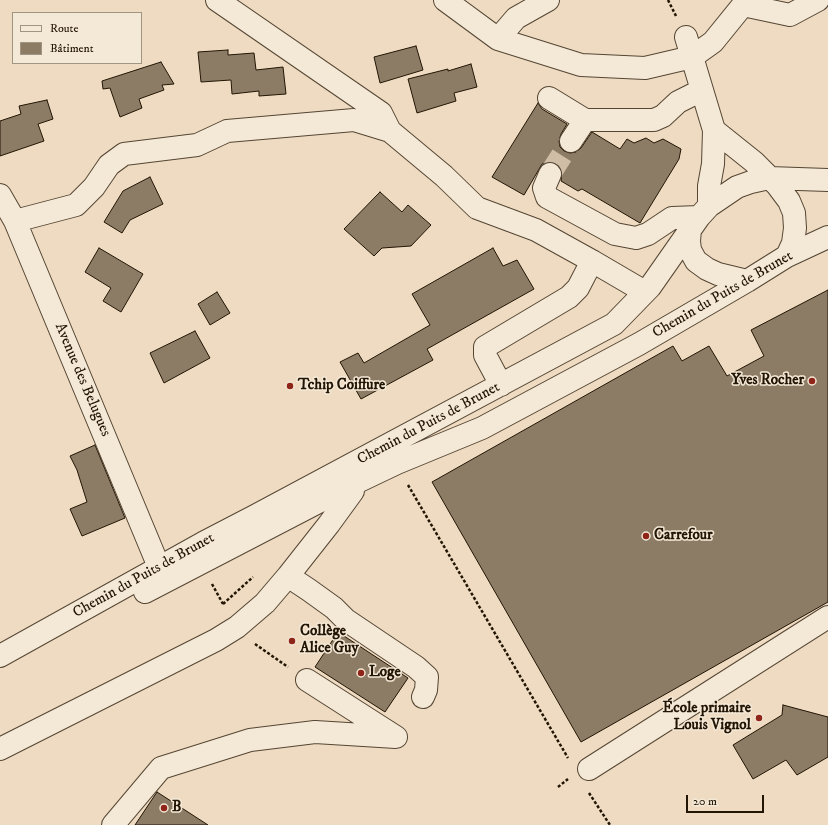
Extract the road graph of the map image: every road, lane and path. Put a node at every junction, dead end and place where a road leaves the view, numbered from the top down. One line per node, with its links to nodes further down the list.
1 (217, 0): 12 (street)
2 (445, 0): 6 (street)
3 (548, 0): 6 (street)
4 (818, 0): 5 (street)
5 (744, 3): 7 (street)
6 (498, 39): 7 (street)
7 (689, 47): 8 (street)
8 (702, 90): 10 (street); 11 (street)
9 (549, 98): 10 (street)
10 (585, 120): 13 (street)
11 (714, 130): 15 (street); 18 (street)
12 (390, 131): 19 (street); 22 (street)
13 (571, 141)
14 (550, 174): 18 (street)
15 (769, 178): 16 (street, Chemin du Puits de Brunet); 18 (street, Chemin du Puits de Brunet); 21 (street)
16 (828, 180)
17 (0, 195): 19 (street, Avenue des Belugues)
18 (699, 217): 23 (street); 24 (street, Chemin du Puits de Brunet)
19 (15, 220): 28 (street, Avenue des Belugues)
20 (828, 237): 21 (street, Chemin du Puits de Brunet)
21 (787, 256): 23 (street, Chemin du Puits de Brunet)
22 (592, 261): 24 (street); 25 (street)
23 (747, 281): 26 (street, Chemin du Puits de Brunet)
24 (645, 292): 25 (street, Chemin du Puits de Brunet)
25 (501, 385): 28 (street, Chemin du Puits de Brunet)
26 (397, 463): 27 (street, Chemin du Puits de Brunet); 38 (path)
27 (353, 484): 29 (street); 34 (street, Chemin du Puits de Brunet)
28 (159, 567): 33 (street, Chemin du Puits de Brunet)
29 (288, 576): 36 (street); 37 (street)
30 (211, 581): 31 (path)
31 (217, 592)
32 (828, 617): 39 (street)
33 (0, 656)
34 (0, 671)
35 (306, 680): 42 (street)
36 (423, 696)
37 (0, 749)
38 (568, 759)
39 (579, 773): 40 (path)
40 (558, 787)
41 (589, 792): 43 (path)
42 (113, 825)
43 (610, 825)

